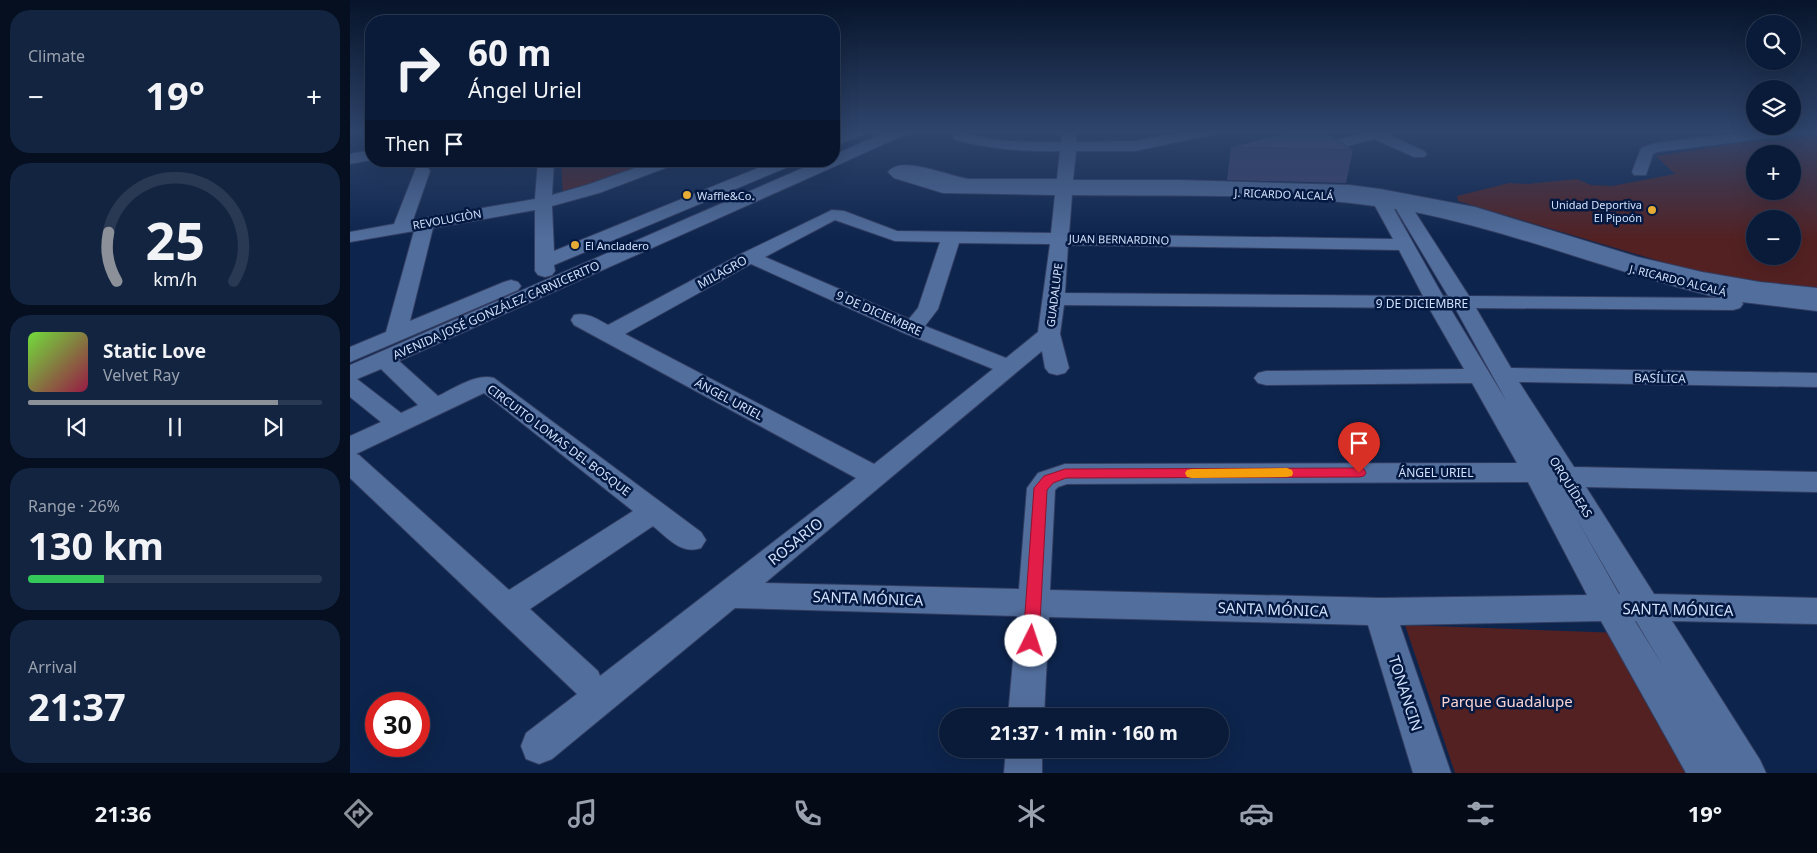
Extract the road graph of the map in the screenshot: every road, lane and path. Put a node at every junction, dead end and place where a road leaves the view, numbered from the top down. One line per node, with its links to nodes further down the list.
1 (546, 167): 15 (street)
2 (653, 167): 15 (street, REVOLUCIÒN)
3 (775, 167): 24 (street)
4 (790, 167): 24 (street, AVENIDA JOSÉ GONZÁLEZ CARNICERITO)
5 (820, 167): 36 (street, AVENIDA JOSÉ GONZÁLEZ CARNICERITO)
6 (1066, 167): 12 (street, GUADALUPE)
7 (1641, 167): 10 (street)
8 (422, 171): 18 (street)
9 (1235, 171): 11 (street)
10 (1640, 172)
11 (1179, 185): 12 (street, J. RICARDO ALCALÁ); 13 (street); 14 (street, J. RICARDO ALCALÁ)
12 (1064, 188): 12 (street, J. RICARDO ALCALÁ); 13 (street, J. RICARDO ALCALÁ); 21 (street, GUADALUPE)
13 (1160, 192): 14 (street, J. RICARDO ALCALÁ)
14 (1391, 200): 22 (street, ORQUÍDEAS); 25 (street, J. RICARDO ALCALÁ); 27 (street, ORQUÍDEAS); 28 (street, J. RICARDO ALCALÁ)
15 (543, 203): 17 (street, REVOLUCIÒN); 24 (street)
16 (838, 215): 20 (street, JUAN BERNARDINO); 23 (street, MILAGRO)
17 (425, 223): 18 (street, REVOLUCIÒN); 34 (street)
18 (402, 227): 19 (street, REVOLUCIÒN)
19 (350, 237)
20 (951, 238): 21 (street, JUAN BERNARDINO); 31 (street)
21 (1060, 238): 22 (street, JUAN BERNARDINO); 26 (street, GUADALUPE)
22 (1404, 245): 27 (street, ORQUÍDEAS)
23 (750, 257): 31 (street, 9 DE DICIEMBRE); 32 (street, MILAGRO)
24 (544, 267): 34 (street, AVENIDA JOSÉ GONZÁLEZ CARNICERITO)
25 (1817, 294)
26 (1054, 299): 27 (street, 9 DE DICIEMBRE); 33 (street, GUADALUPE)
27 (1450, 303): 28 (street, 9 DE DICIEMBRE); 40 (street, ORQUÍDEAS)
28 (1790, 304): 29 (street, J. RICARDO ALCALÁ)
29 (1817, 305)
30 (582, 320): 32 (street, ÁNGEL URIEL)
31 (912, 328): 37 (street, 9 DE DICIEMBRE)
32 (608, 334): 49 (street, ÁNGEL URIEL)
33 (1049, 334): 37 (street, ROSARIO); 38 (street, GUADALUPE)
34 (396, 335): 35 (street, AVENIDA JOSÉ GONZÁLEZ CARNICERITO)
35 (350, 355)
36 (388, 363): 39 (street, AVENIDA JOSÉ GONZÁLEZ CARNICERITO); 43 (street); 44 (street)
37 (1009, 367): 49 (street, ROSARIO)
38 (1058, 368)
39 (350, 374)
40 (1491, 376): 41 (street, BASÍLICA); 42 (street, BASÍLICA); 48 (street, ORQUÍDEAS); 50 (street, ORQUÍDEAS)
41 (1266, 378)
42 (1817, 380)
43 (350, 385): 45 (street)
44 (435, 407): 45 (street, CIRCUITO LOMAS DEL BOSQUE); 52 (street, CIRCUITO LOMAS DEL BOSQUE)
45 (399, 424): 46 (street, CIRCUITO LOMAS DEL BOSQUE)
46 (350, 447)
47 (350, 462): 57 (street)
48 (1536, 472): 55 (street, ÁNGEL URIEL); 58 (street, ORQUÍDEAS)
49 (876, 477): 54 (street, ROSARIO)
50 (1565, 477): 51 (street); 56 (street, ORQUÍDEAS)
51 (1817, 482)
52 (654, 511): 53 (street, CIRCUITO LOMAS DEL BOSQUE); 57 (street)
53 (691, 540)
54 (729, 595): 55 (street, SANTA MÓNICA); 63 (street, ROSARIO)
55 (1034, 603): 60 (street, SANTA MÓNICA); 62 (street)
56 (1646, 607): 58 (street, SANTA MÓNICA); 59 (street, SANTA MÓNICA); 68 (street, ORQUÍDEAS)
57 (507, 608): 61 (street)
58 (1610, 608): 60 (street, SANTA MÓNICA); 67 (street, ORQUÍDEAS)
59 (1817, 611)
60 (1380, 612): 66 (street, TONANCIN)
61 (586, 682)
62 (1027, 708)
63 (539, 746)
64 (1024, 758): 65 (street)
65 (1023, 773)
66 (1432, 773)
67 (1707, 773)
68 (1747, 773)

